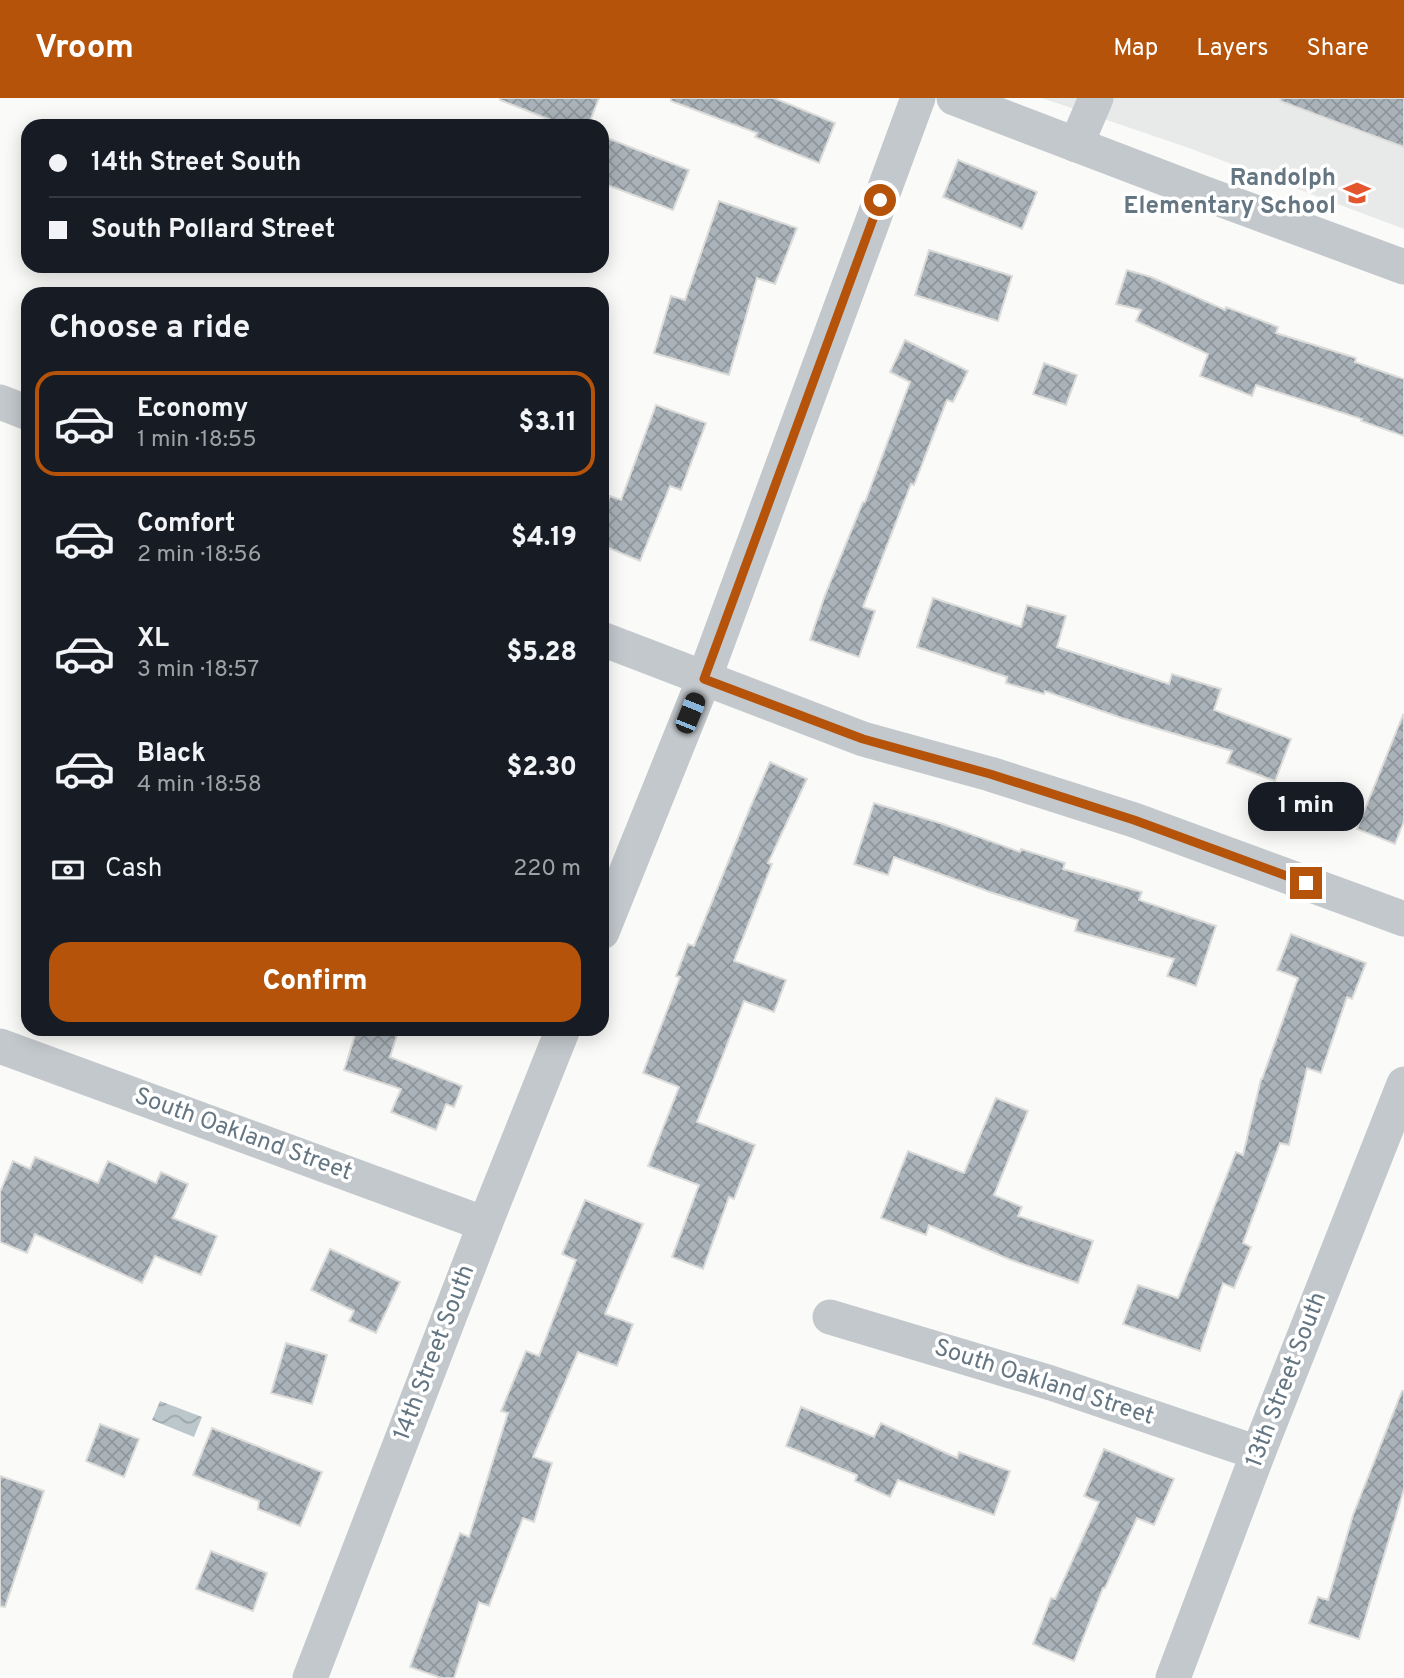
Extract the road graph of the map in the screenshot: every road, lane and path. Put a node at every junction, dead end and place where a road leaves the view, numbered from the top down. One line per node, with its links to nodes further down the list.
1 (918, 98): 9 (street)
2 (954, 98): 4 (street)
3 (1096, 98): 4 (street)
4 (1076, 145): 5 (street)
5 (1404, 267)
6 (0, 402): 7 (street)
7 (21, 410)
8 (609, 642): 9 (street)
9 (704, 679): 10 (street); 11 (street)
10 (609, 915)
11 (1404, 919)
12 (560, 1036): 15 (street, 14th Street South)
13 (0, 1046): 15 (street, South Oakland Street)
14 (1404, 1084): 17 (street, 13th Street South)
15 (485, 1224): 18 (street, 14th Street South)
16 (830, 1317): 17 (street, South Oakland Street)
17 (1258, 1453): 19 (street, 13th Street South)
18 (310, 1678)
19 (1172, 1678)

